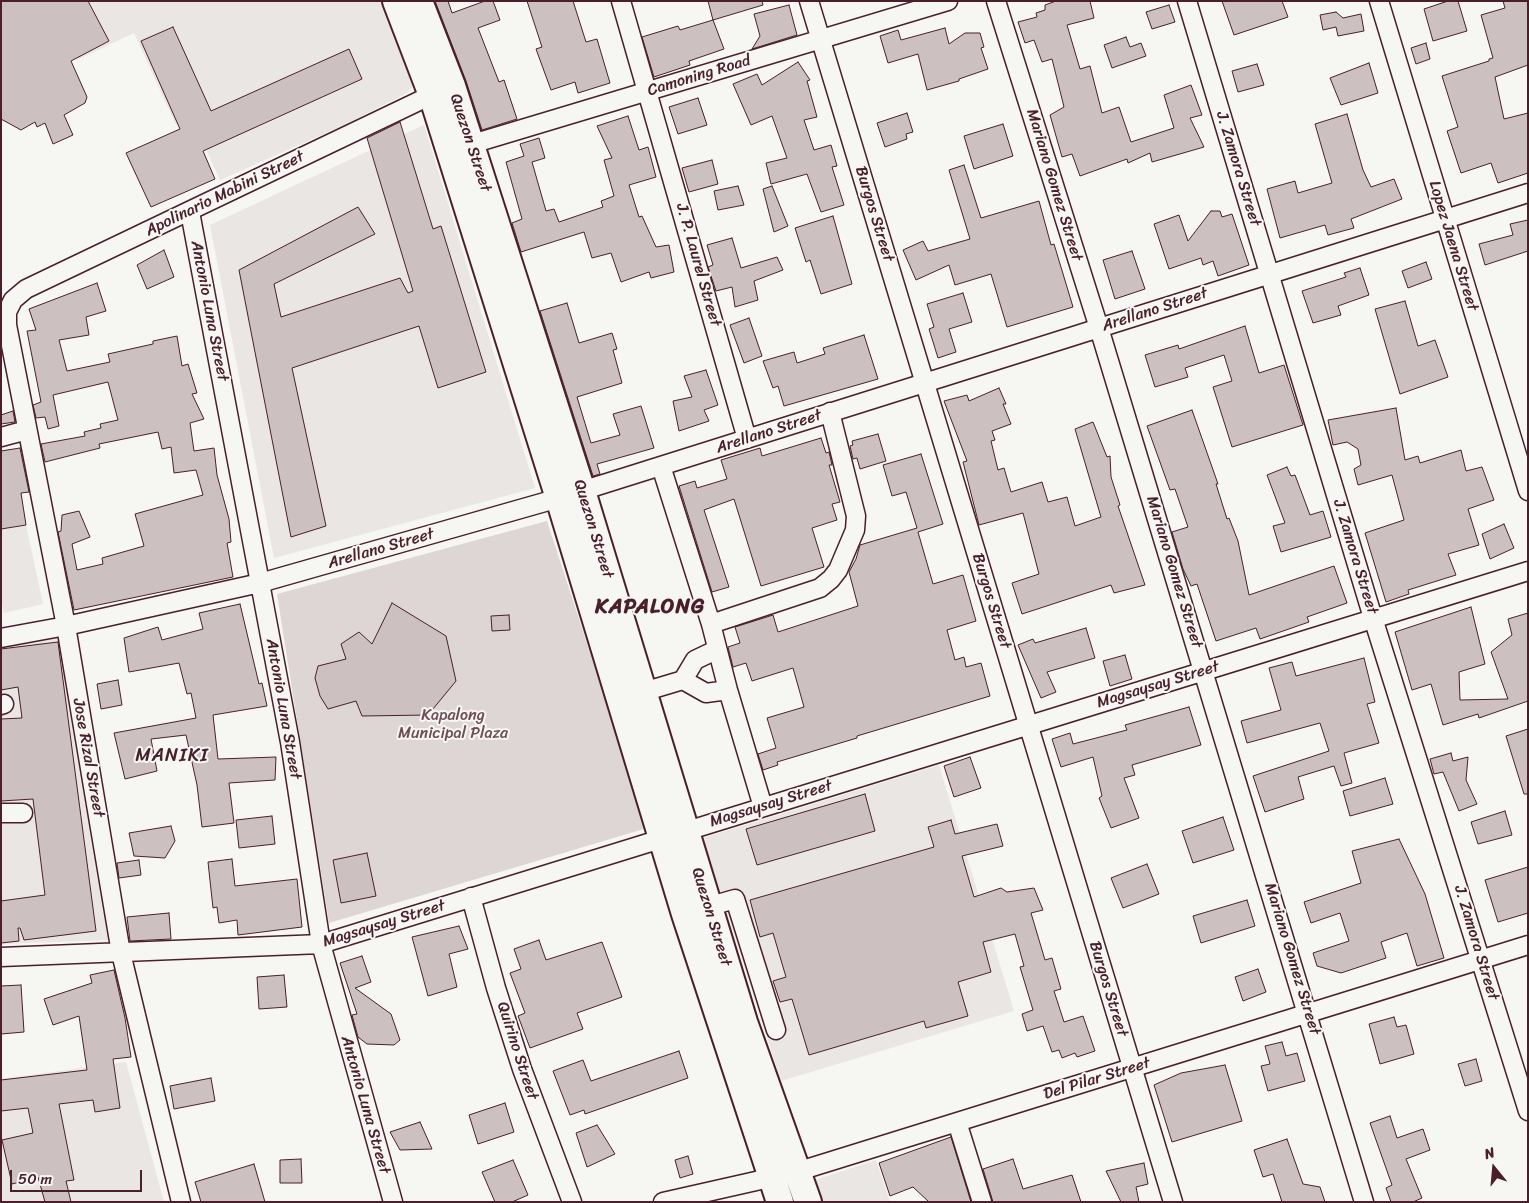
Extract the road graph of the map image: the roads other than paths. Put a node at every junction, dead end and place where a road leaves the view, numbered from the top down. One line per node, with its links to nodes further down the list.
1 (396, 1): 10 (highway, Quezon Street)
2 (419, 1): 10 (highway, Quezon Street)
3 (621, 1): 11 (street, J. P. Laurel Street)
4 (809, 1): 9 (street, Burgos Street)
5 (948, 1): 9 (street, Camoning Road)
6 (996, 1): 18 (street, Mariano Gomez Street)
7 (1187, 1): 16 (street, J. Zamora Street)
8 (1379, 1): 15 (street, Lopez Jaena Street)
9 (821, 39): 11 (street, Camoning Road); 19 (street, Burgos Street)
10 (442, 91): 12 (highway, Quezon Street); 14 (street, Apolinario Mabini Street)
11 (648, 91): 12 (street, Camoning Road); 23 (street, J. P. Laurel Street)
12 (460, 147): 26 (highway, Quezon Street)
13 (1528, 193): 15 (street, Arellano Street)
14 (190, 212): 17 (street, Apolinario Mabini Street); 28 (street, Antonio Luna Street)
15 (1444, 218): 16 (street, Arellano Street); 25 (street, Lopez Jaena Street)
16 (1270, 274): 18 (street, Arellano Street); 29 (street, J. Zamora Street)
17 (7, 312): 21 (street, Jose Rizal Street)
18 (1099, 328): 19 (street, Arellano Street); 34 (street, Mariano Gomez Street)
19 (926, 382): 20 (street, Arellano Street); 38 (street, Burgos Street)
20 (830, 412): 23 (street, Arellano Street); 30 (street)
21 (27, 430): 22 (street); 31 (street, Jose Rizal Street)
22 (1, 437)
23 (747, 439): 24 (street, Arellano Street)
24 (661, 466): 26 (street, Arellano Street); 30 (street)
25 (1528, 491)
26 (570, 495): 28 (street, Arellano Street); 37 (highway, Quezon Street)
27 (1528, 571): 29 (street, Magsaysay Street)
28 (260, 583): 31 (street, Arellano Street); 45 (street, Antonio Luna Street)
29 (1373, 618): 34 (street, Magsaysay Street); 49 (street, J. Zamora Street)
30 (711, 624): 33 (street)
31 (66, 626): 32 (street, Arellano Street); 47 (street, Jose Rizal Street)
32 (1, 638)
33 (716, 650): 35 (street); 36 (street)
34 (1204, 671): 38 (street, Magsaysay Street); 50 (street, Mariano Gomez Street)
35 (683, 680): 36 (street); 37 (street)
36 (728, 690): 39 (street)
37 (631, 695): 42 (highway, Quezon Street)
38 (1028, 725): 39 (street, Magsaysay Street); 52 (street, Burgos Street)
39 (763, 807): 42 (street, Magsaysay Street)
40 (1, 813): 41 (street)
41 (23, 813)
42 (674, 834): 43 (street, Magsaysay Street); 44 (highway, Quezon Street)
43 (471, 897): 45 (street, Magsaysay Street); 59 (street, Quirino Street)
44 (697, 911): 51 (street); 55 (highway, Quezon Street); 56 (highway, Quezon Street)
45 (321, 944): 47 (street, Magsaysay Street); 58 (street, Antonio Luna Street)
46 (1528, 945): 49 (street, Del Pilar Street)
47 (121, 953): 48 (street, Magsaysay Street); 57 (street, Jose Rizal Street)
48 (1, 957)
49 (1481, 960): 50 (street, Del Pilar Street); 53 (street, J. Zamora Street)
50 (1309, 1013): 52 (street, Del Pilar Street); 64 (street, Mariano Gomez Street)
51 (776, 1030)
52 (1132, 1068): 54 (street, Del Pilar Street); 63 (street, Burgos Street)
53 (1528, 1111)
54 (957, 1122): 55 (street, Del Pilar Street); 62 (street)
55 (796, 1172): 56 (street, Del Pilar Street); 61 (highway, Quezon Street)
56 (776, 1190): 60 (street, Del Pilar Street)
57 (181, 1202)
58 (393, 1202)
59 (572, 1202)
60 (663, 1202)
61 (808, 1202)
62 (982, 1202)
63 (1174, 1202)
64 (1364, 1202)

